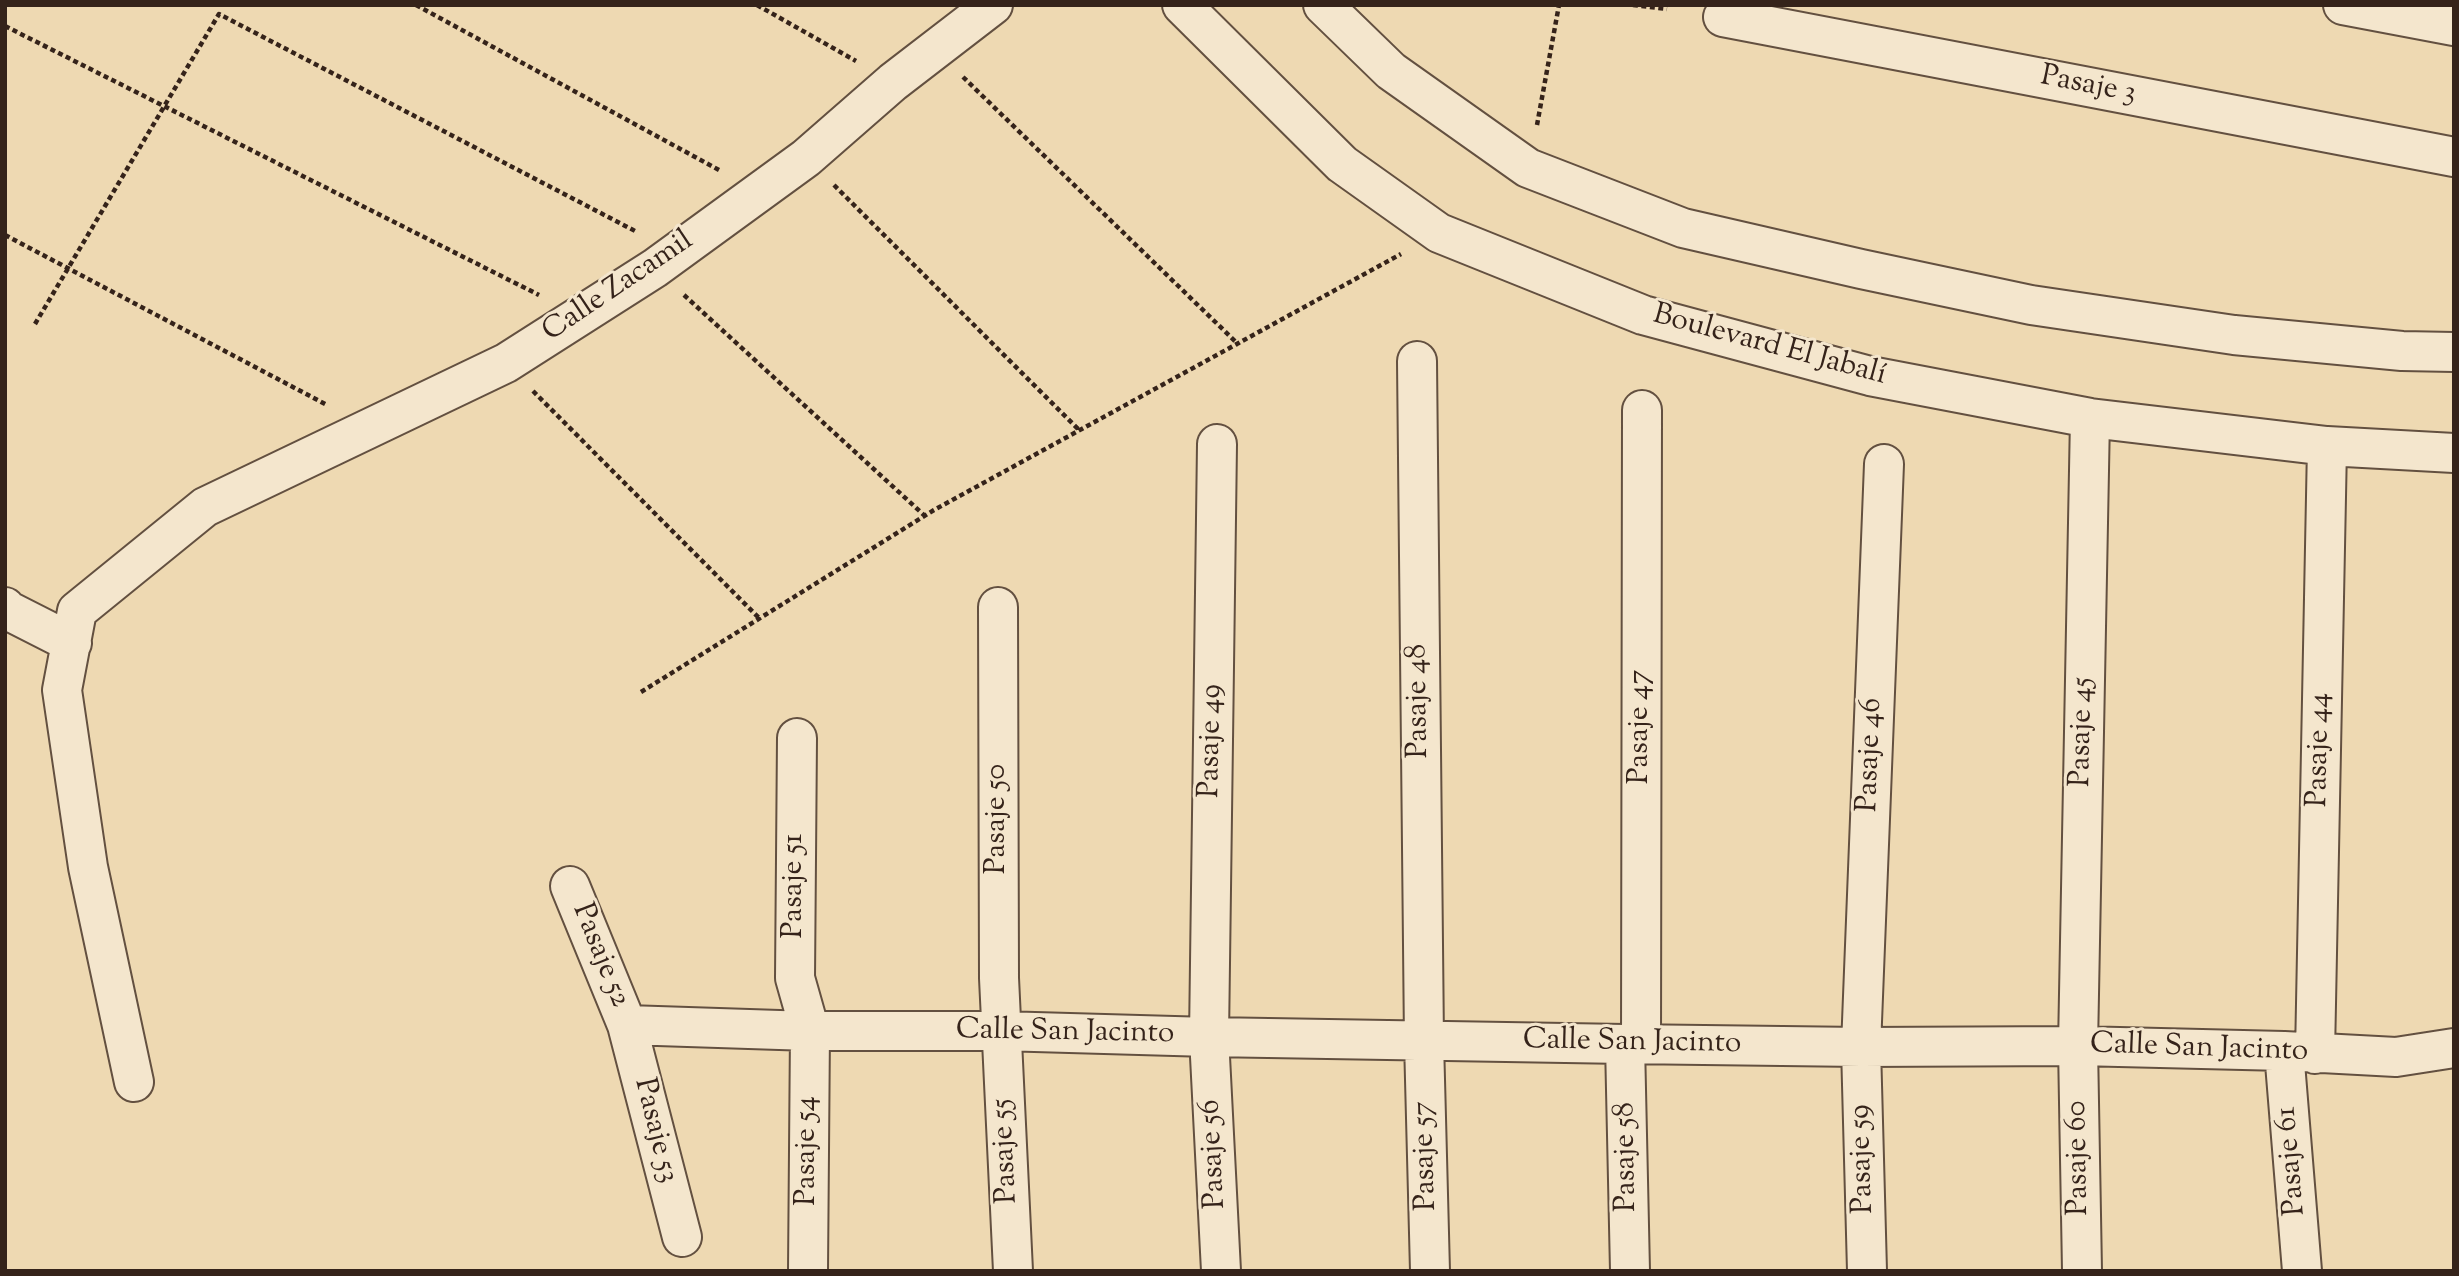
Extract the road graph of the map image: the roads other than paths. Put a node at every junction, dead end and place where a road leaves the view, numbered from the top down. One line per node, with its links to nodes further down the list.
1 (993, 5): 18 (street, Calle Zacamil)
2 (1182, 5): 11 (street, Boulevard El Jabalí)
3 (1323, 5): 8 (street)
4 (2343, 5): 6 (street)
5 (1723, 17): 7 (street, Pasaje 3)
6 (2454, 26)
7 (2454, 157)
8 (2454, 352)
9 (1417, 361): 25 (street, Pasaje 48)
10 (1642, 410): 26 (street, Pasaje 47)
11 (2090, 418): 13 (street, Boulevard El Jabalí); 27 (street, Pasaje 45)
12 (1217, 444): 24 (street, Pasaje 49)
13 (2327, 446): 14 (street, Boulevard El Jabalí); 30 (street, Pasaje 44)
14 (2454, 453)
15 (1884, 464): 28 (street, Pasaje 46)
16 (5, 607): 18 (street)
17 (998, 607): 23 (street, Pasaje 50)
18 (72, 643): 31 (street, Calle Zacamil)
19 (797, 738): 22 (street, Pasaje 51)
20 (570, 886): 21 (street, Pasaje 52)
21 (627, 1025): 22 (street, Calle San Jacinto); 32 (street, Pasaje 53)
22 (810, 1031): 23 (street, Calle San Jacinto); 33 (street, Pasaje 54)
23 (1000, 1031): 24 (street, Calle San Jacinto); 34 (street, Pasaje 55)
24 (1209, 1037): 25 (street, Calle San Jacinto); 35 (street, Pasaje 56)
25 (1424, 1041): 26 (street, Calle San Jacinto); 36 (street, Pasaje 57)
26 (1633, 1044): 28 (street, Calle San Jacinto); 37 (street, Pasaje 58)
27 (2078, 1046): 28 (street, Calle San Jacinto); 30 (street, Calle San Jacinto); 39 (street, Pasaje 60)
28 (1861, 1047): 38 (street, Pasaje 59)
29 (2454, 1048): 30 (street, Calle San Jacinto)
30 (2300, 1052): 40 (street, Pasaje 61)
31 (134, 1082)
32 (681, 1237)
33 (808, 1271)
34 (1013, 1271)
35 (1221, 1271)
36 (1430, 1271)
37 (1630, 1271)
38 (1867, 1271)
39 (2082, 1271)
40 (2302, 1271)

